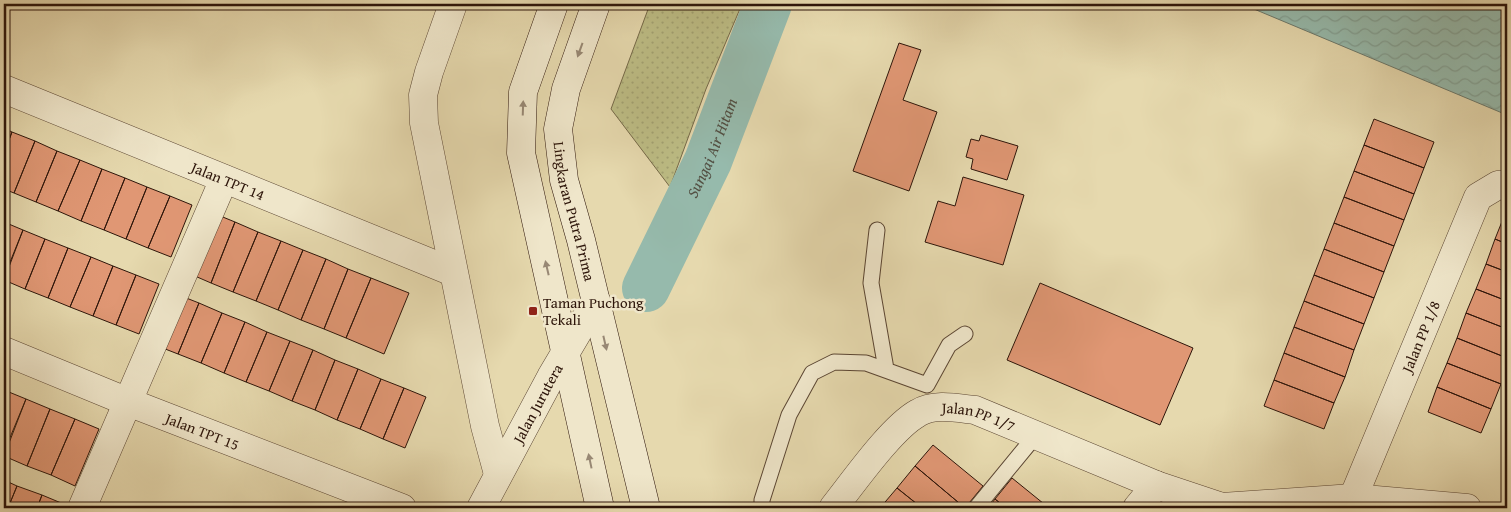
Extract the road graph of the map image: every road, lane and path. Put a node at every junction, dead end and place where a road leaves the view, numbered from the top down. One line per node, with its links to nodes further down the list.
1 (453, 4): 8 (street)
2 (554, 4): 11 (street, one-way to 2)
3 (596, 4): 9 (street, Lingkaran Putra Prima, one-way to 9)
4 (4, 89): 5 (street, Jalan TPT 14)
5 (224, 179): 8 (street, Jalan TPT 14); 14 (street)
6 (1502, 184): 18 (street, Jalan PP 1/8)
7 (877, 230): 13 (lane)
8 (453, 272): 16 (street)
9 (596, 301): 11 (street, Jalan Jurutera); 23 (street, Lingkaran Putra Prima, one-way to 23)
10 (965, 334): 13 (lane)
11 (566, 350): 16 (street, Jalan Jurutera); 22 (street, one-way to 11)
12 (4, 351): 14 (street, Jalan TPT 15)
13 (886, 369): 24 (lane)
14 (128, 402): 19 (street); 20 (street, Jalan TPT 15)
15 (1036, 435): 17 (street, Jalan PP 1/7); 25 (street, Jalan PP 1/7); 26 (lane)
16 (498, 474): 21 (street, Jalan Jurutera)
17 (1156, 485): 18 (street, Jalan PP 1/7); 27 (street)
18 (1350, 503): 28 (street, Jalan PP 1/7)
19 (82, 508)
20 (402, 508)
21 (481, 508)
22 (600, 508)
23 (646, 508)
24 (762, 508)
25 (833, 508)
26 (976, 508)
27 (1137, 508)
28 (1467, 508)

